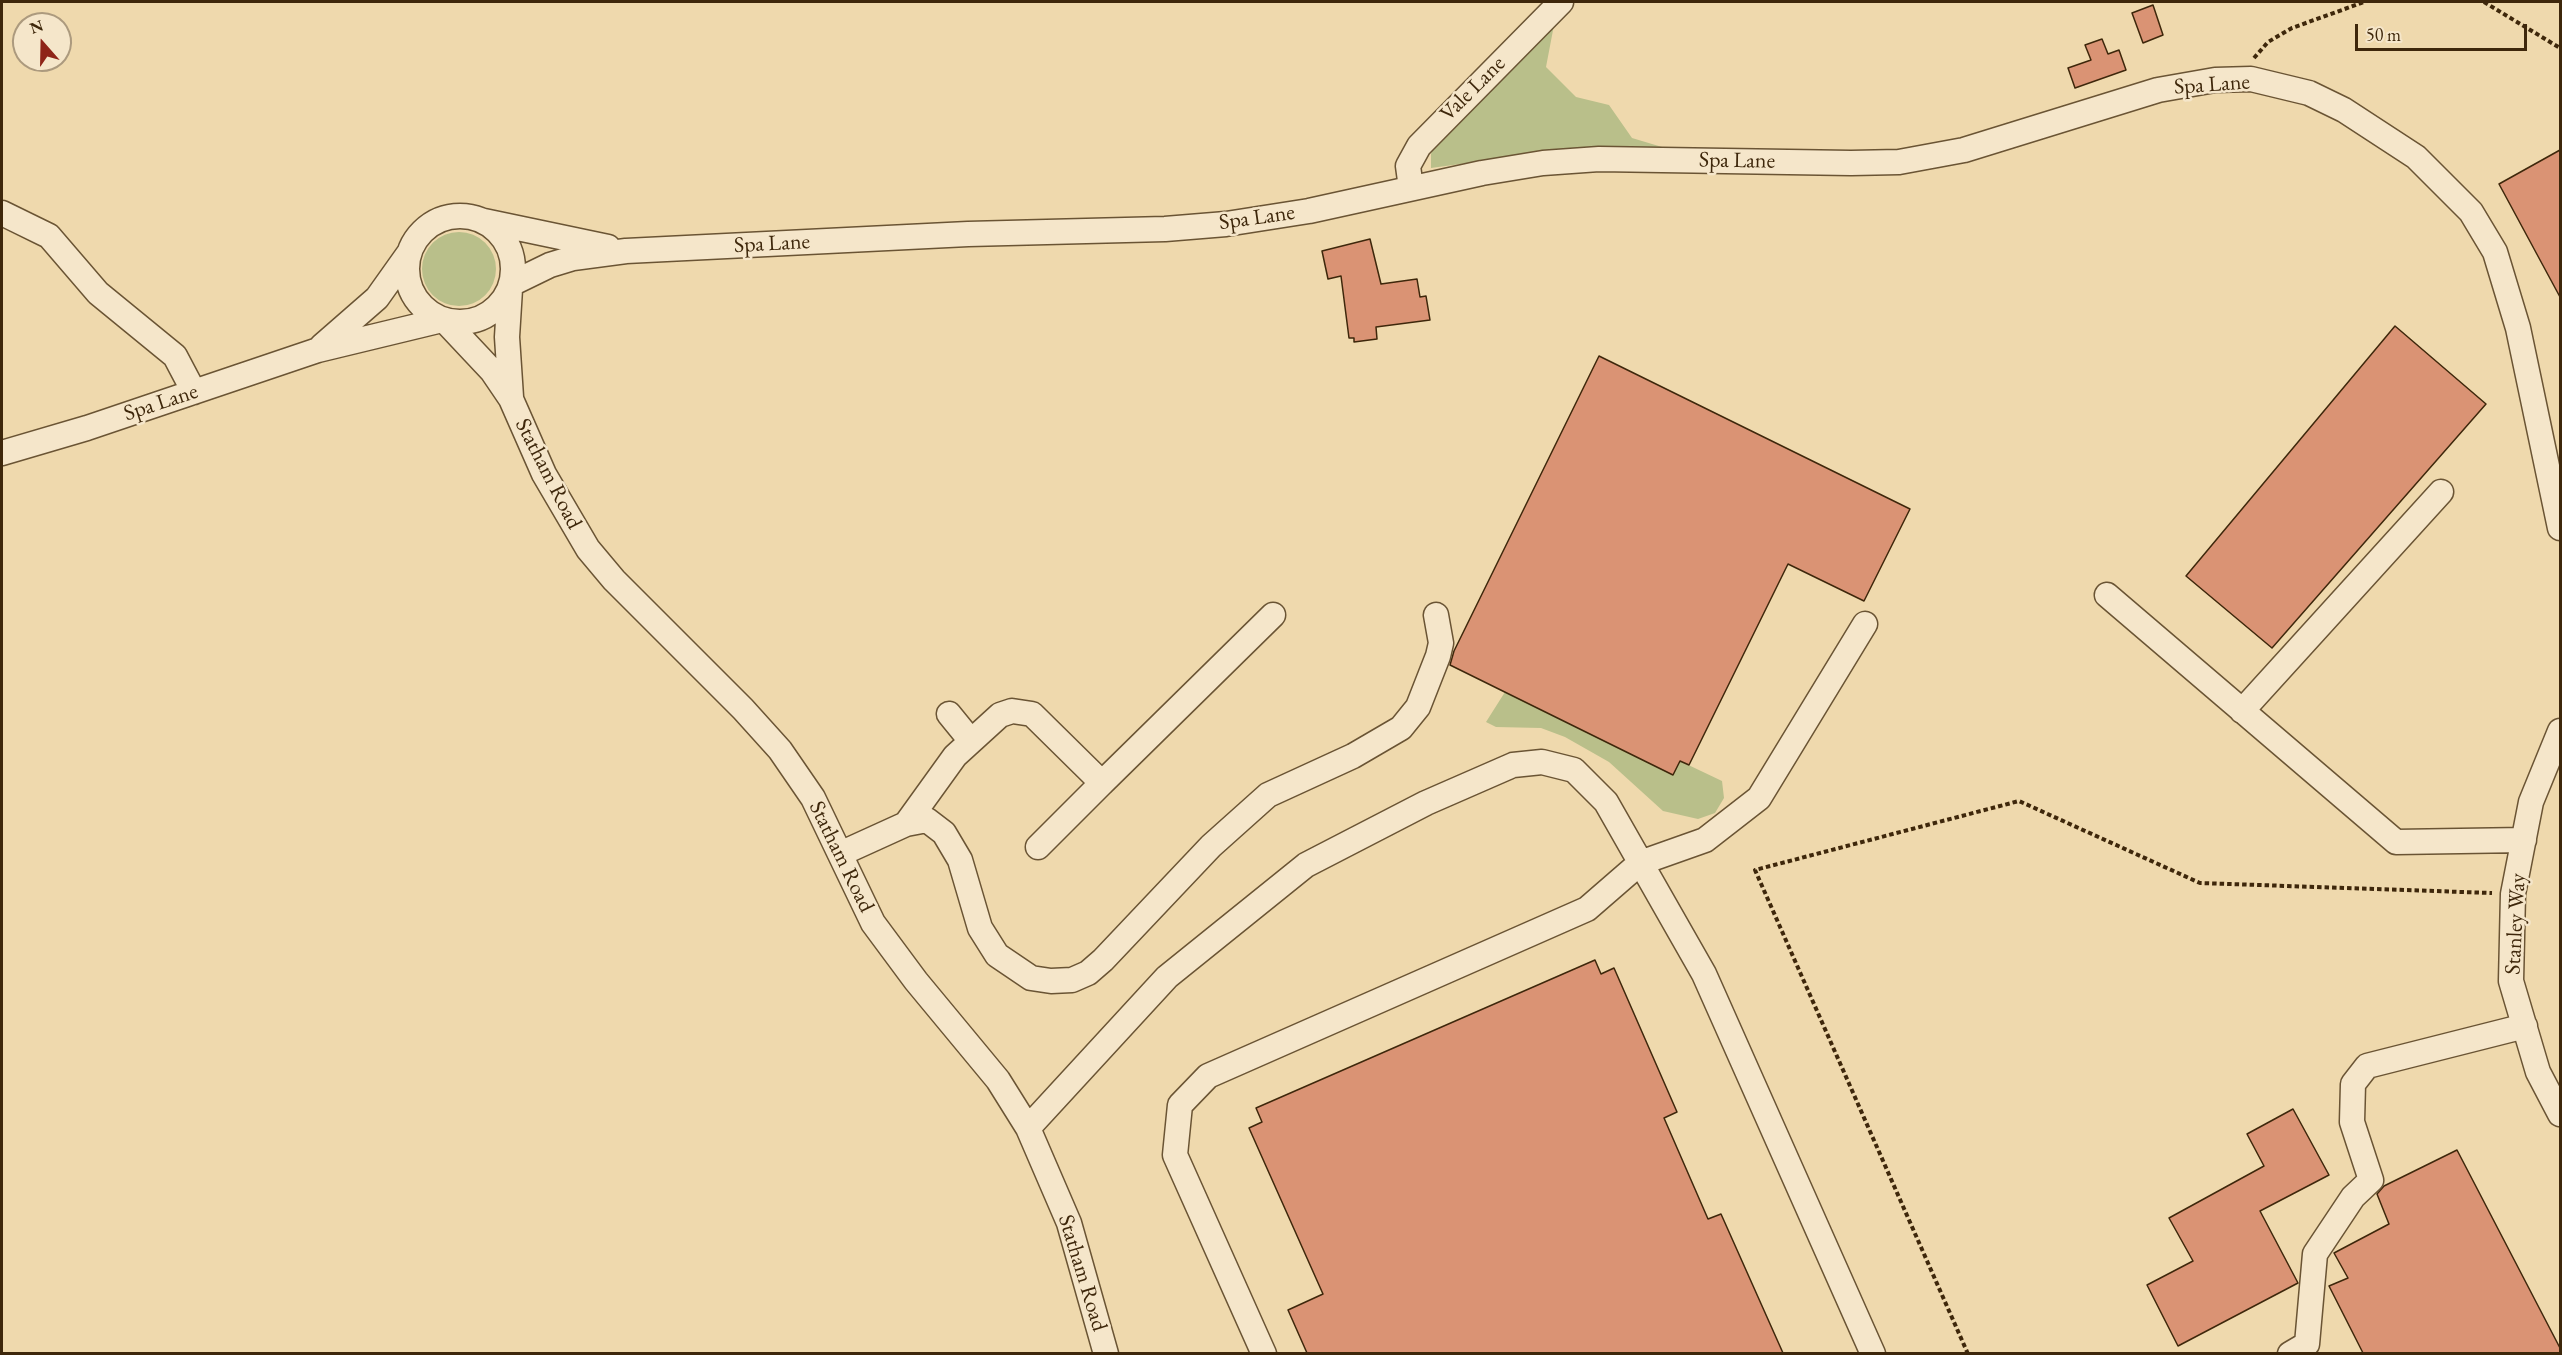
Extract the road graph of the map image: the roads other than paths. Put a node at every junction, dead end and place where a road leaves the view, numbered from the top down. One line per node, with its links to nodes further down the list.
1 (1561, 2): 2 (street, Vale Lane)
2 (1411, 188): 5 (street, Spa Lane); 14 (street, Spa Lane)
3 (2, 213): 10 (street)
4 (482, 220): 5 (street, Spa Lane); 6 (street); 7 (street)
5 (626, 251): 7 (street, Spa Lane)
6 (409, 253): 8 (street); 9 (street, Spa Lane)
7 (510, 287): 8 (street); 11 (street, Statham Road)
8 (444, 320): 9 (street, Spa Lane); 11 (street, Statham Road)
9 (318, 350): 10 (street, Spa Lane)
10 (194, 392): 12 (street, Spa Lane)
11 (511, 399): 27 (street, Statham Road)
12 (2, 453)
13 (2441, 492): 19 (street)
14 (2560, 528)
15 (2107, 595): 19 (street)
16 (1273, 615): 23 (street)
17 (1436, 615): 24 (street)
18 (1865, 624): 28 (street)
19 (2242, 711): 25 (street)
20 (949, 714): 22 (street)
21 (2560, 731): 25 (street, Stanley Way)
22 (971, 741): 23 (street); 24 (street)
23 (1102, 783): 26 (street)
24 (906, 824): 27 (street)
25 (2524, 840): 29 (street, Stanley Way)
26 (1038, 847)
27 (840, 854): 31 (street, Statham Road)
28 (1640, 863): 31 (street); 33 (street); 34 (street)
29 (2525, 1026): 30 (street, Stanley Way); 35 (street)
30 (2560, 1114)
31 (1028, 1128): 32 (street, Statham Road)
32 (1106, 1353)
33 (1263, 1353)
34 (1873, 1353)
35 (2290, 1353)

